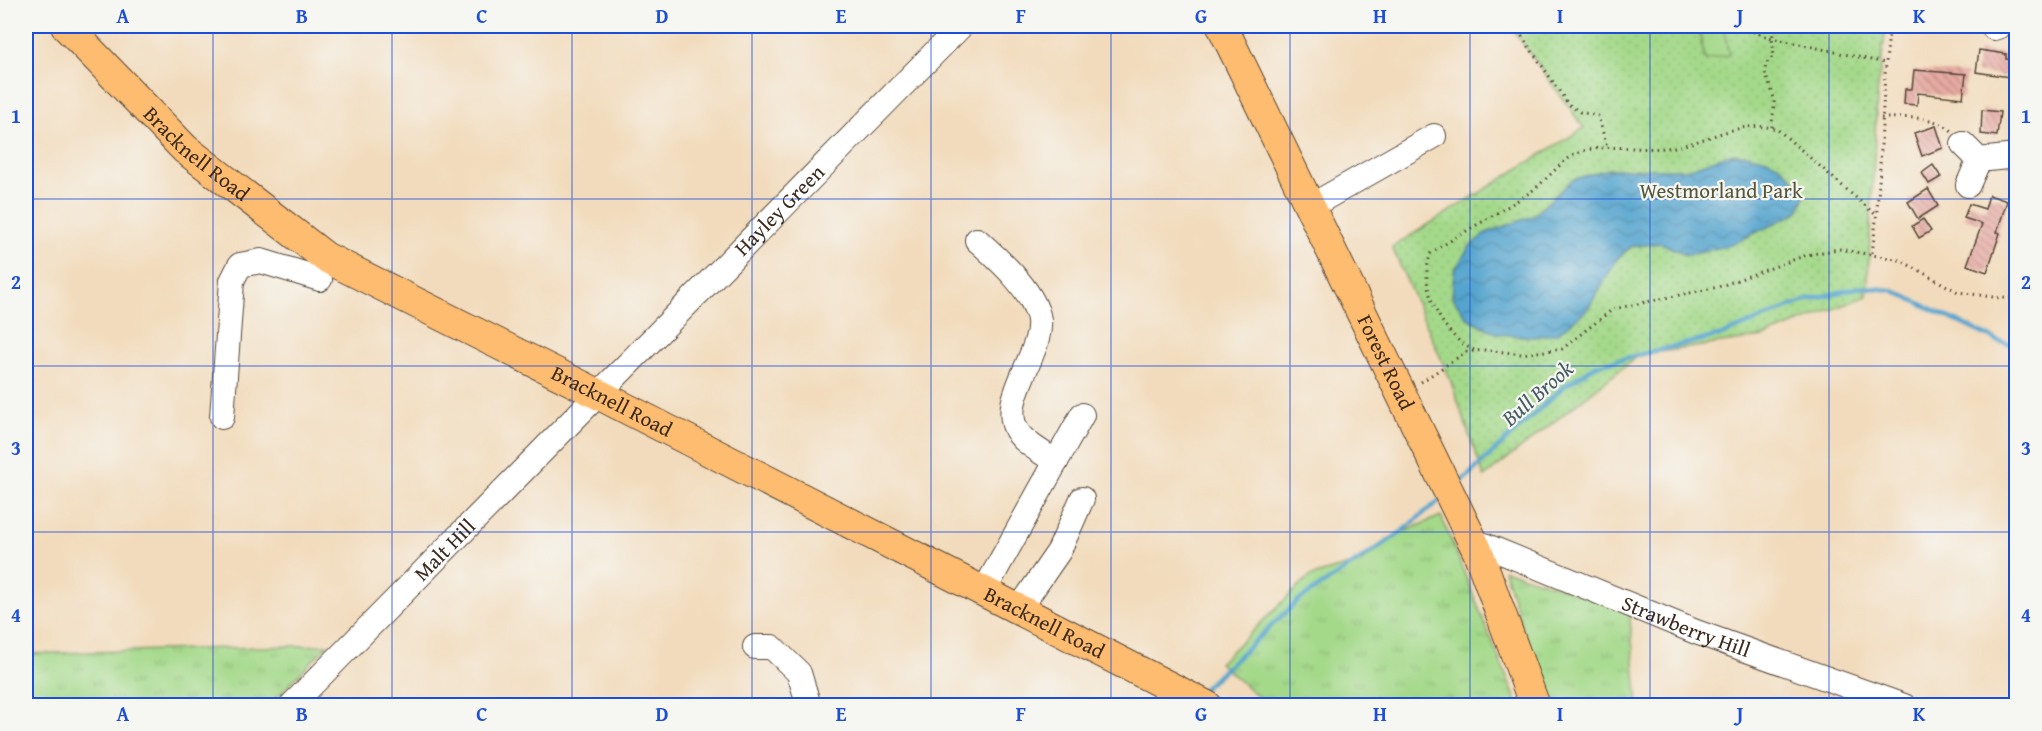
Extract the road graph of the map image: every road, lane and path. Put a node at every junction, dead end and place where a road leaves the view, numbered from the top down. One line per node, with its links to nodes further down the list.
1 (66, 26): 24 (main road, Bracknell Road)
2 (961, 26): 24 (street, Hayley Green)
3 (1222, 26): 17 (main road, Forest Road)
4 (1515, 26): 13 (path)
5 (1736, 26): 8 (path)
6 (1775, 26): 8 (path)
7 (1890, 26): 9 (path)
8 (1772, 38): 9 (path); 11 (path)
9 (1885, 63): 10 (path)
10 (1881, 118): 14 (path); 18 (path)
11 (1772, 127): 13 (path); 18 (path)
12 (1434, 136): 17 (street)
13 (1607, 147): 23 (path)
14 (1971, 152): 15 (street); 16 (street)
15 (2016, 156)
16 (1968, 185)
17 (1311, 206): 25 (main road, Forest Road)
18 (1877, 216): 20 (path)
19 (977, 240): 28 (street)
20 (1872, 254): 22 (path); 23 (path)
21 (320, 279): 27 (street)
22 (2016, 298)
23 (1476, 351): 25 (path)
24 (598, 394): 31 (main road, Bracknell Road); 35 (street, Malt Hill)
25 (1402, 394): 30 (main road, Forest Road)
26 (1082, 415): 28 (street)
27 (222, 417)
28 (1056, 462): 31 (street)
29 (1082, 499): 32 (street)
30 (1472, 540): 37 (main road, Forest Road); 38 (street, Strawberry Hill)
31 (984, 591): 32 (main road, Bracknell Road)
32 (1019, 609): 34 (main road, Bracknell Road)
33 (755, 647): 36 (street)
34 (1198, 701)
35 (291, 705)
36 (808, 705)
37 (1535, 705)
38 (1904, 705)

